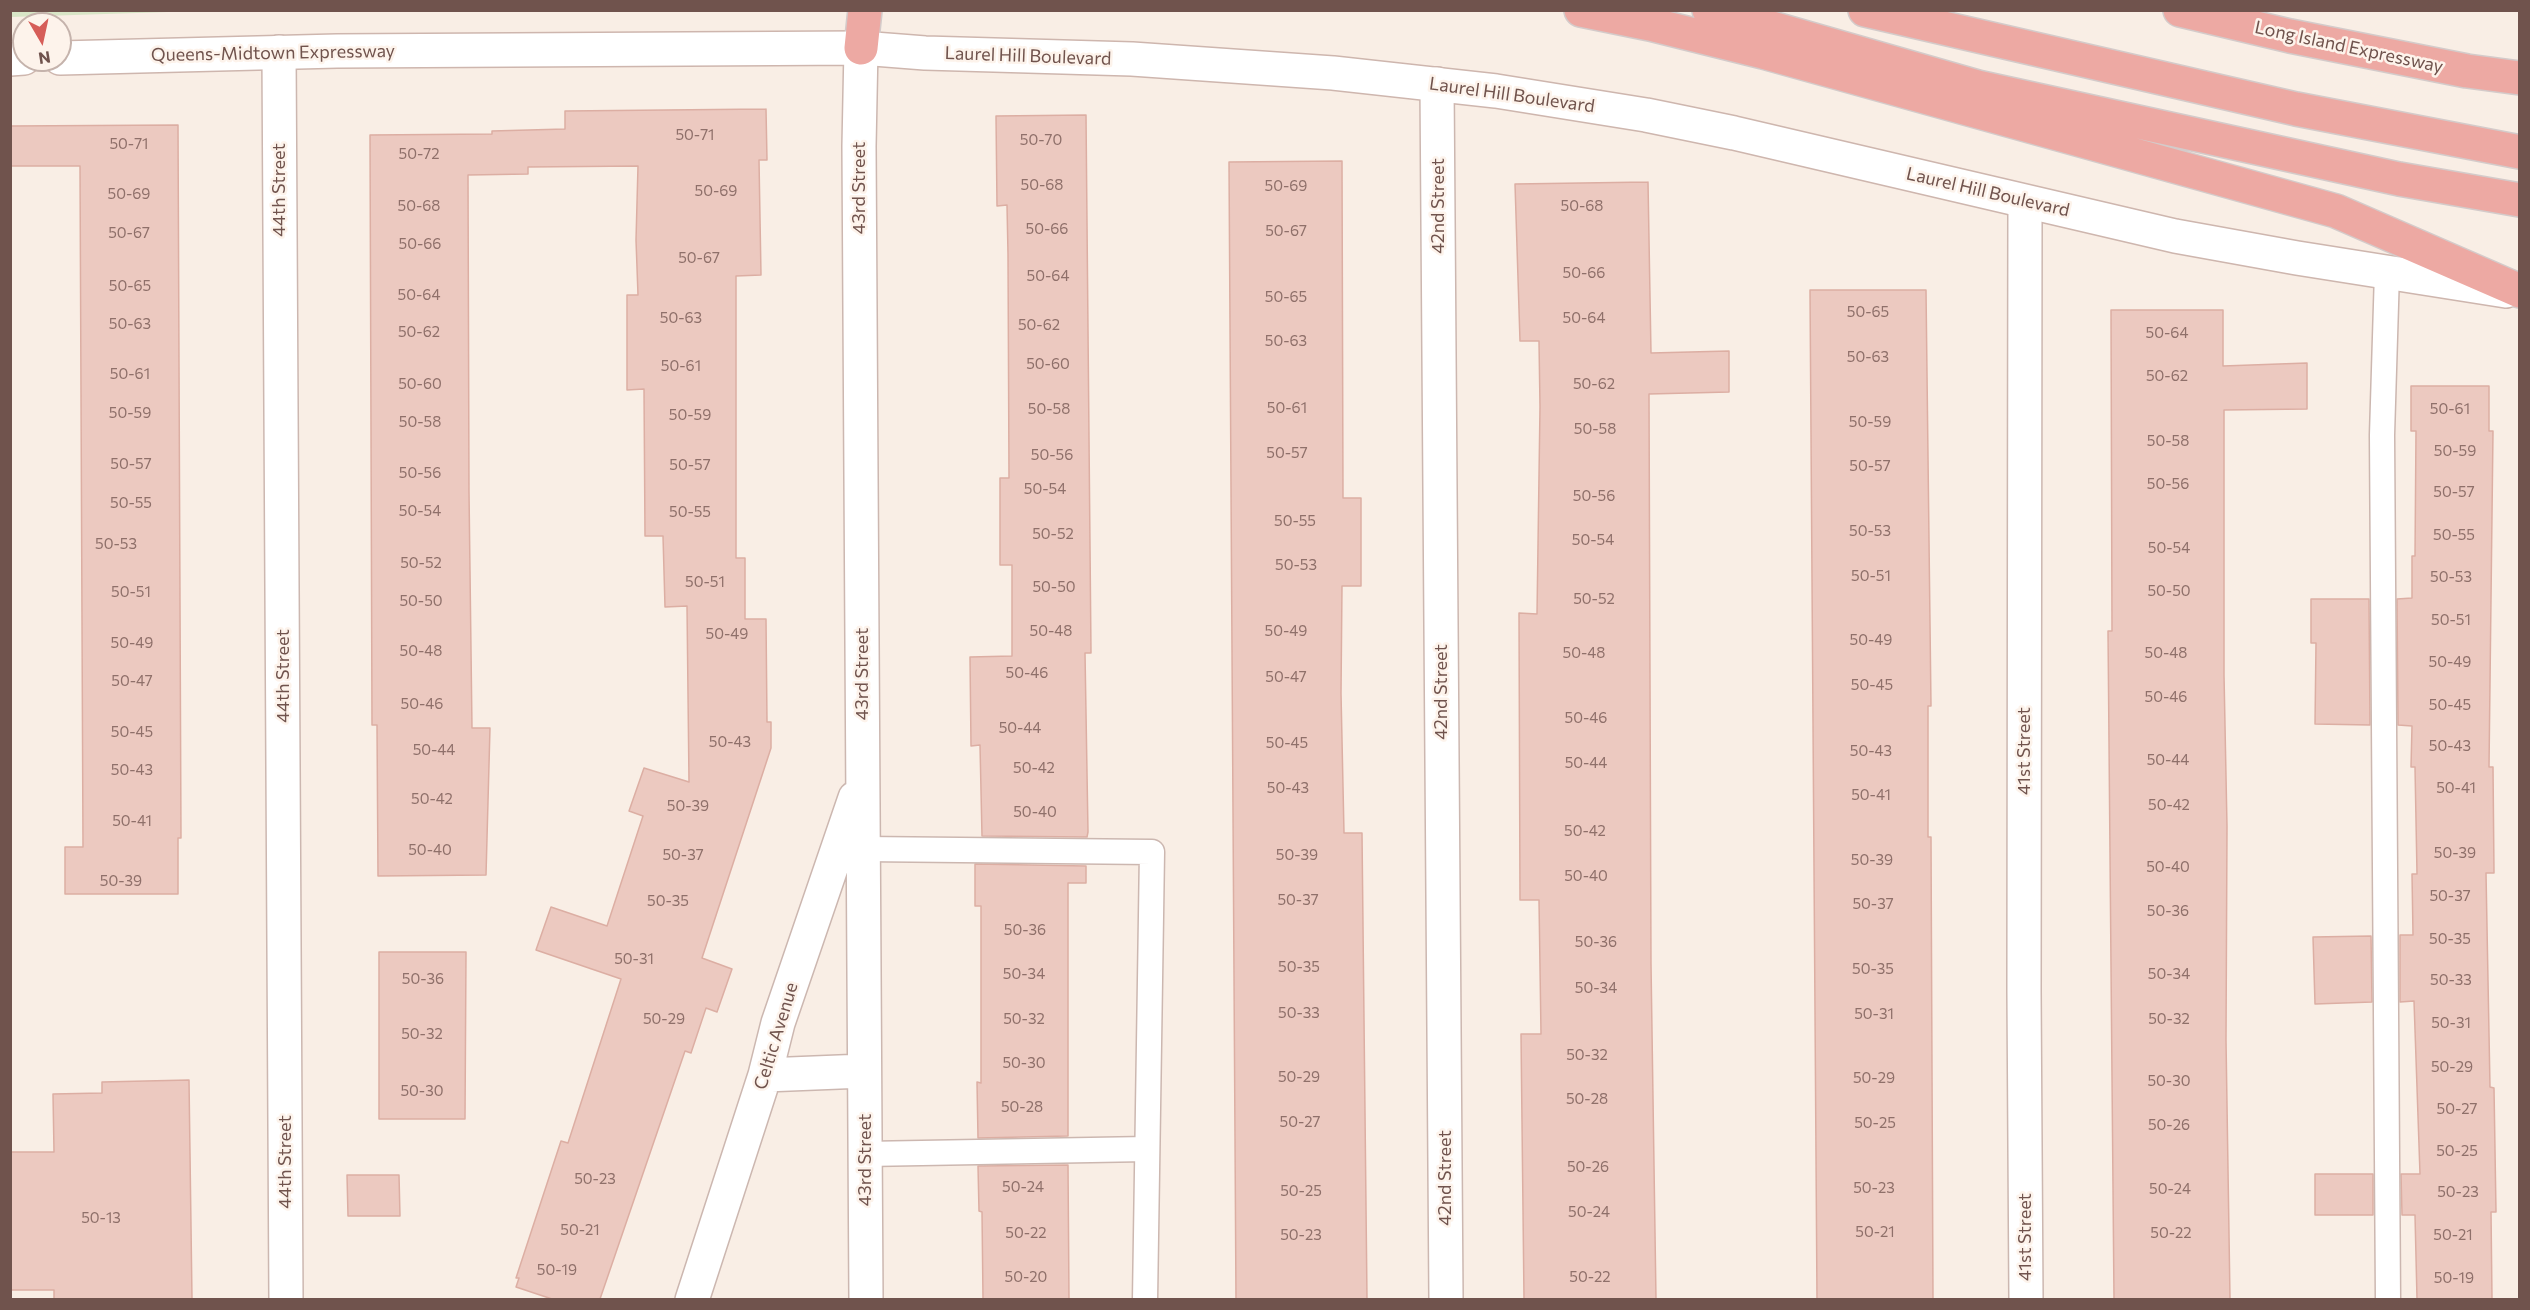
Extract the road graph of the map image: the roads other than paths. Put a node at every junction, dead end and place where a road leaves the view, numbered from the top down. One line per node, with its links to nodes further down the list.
1 (865, 10): 6 (highway)
2 (1581, 10): 16 (highway)
3 (1709, 10): 13 (highway)
4 (1865, 10): 12 (highway)
5 (2180, 10): 10 (highway, Long Island Expressway)
6 (861, 48): 7 (street, Laurel Hill Boulevard); 11 (street, Laurel Hill Boulevard); 17 (street, 43rd Street)
7 (487, 50): 8 (street, Queens-Midtown Expressway)
8 (279, 52): 9 (street, Queens-Midtown Expressway); 23 (street, 44th Street)
9 (72, 58)
10 (2520, 78)
11 (1437, 84): 14 (street, Laurel Hill Boulevard); 27 (street, 42nd Street)
12 (2520, 152)
13 (2520, 200)
14 (2025, 202): 15 (street, Laurel Hill Boulevard); 28 (street, 41st Street)
15 (2387, 272): 16 (street, Laurel Hill Boulevard); 29 (lane)
16 (2520, 292)
17 (863, 774): 18 (street, 43rd Street); 20 (street, Celtic Avenue)
18 (864, 849): 19 (street, 43rd Street); 21 (lane)
19 (864, 1071): 20 (street); 22 (street, 43rd Street)
20 (765, 1075): 24 (street, Celtic Avenue)
21 (1147, 1149): 22 (lane); 26 (lane)
22 (865, 1154): 25 (street, 43rd Street)
23 (286, 1299)
24 (692, 1299)
25 (866, 1299)
26 (1146, 1299)
27 (1446, 1299)
28 (2026, 1299)
29 (2388, 1299)

